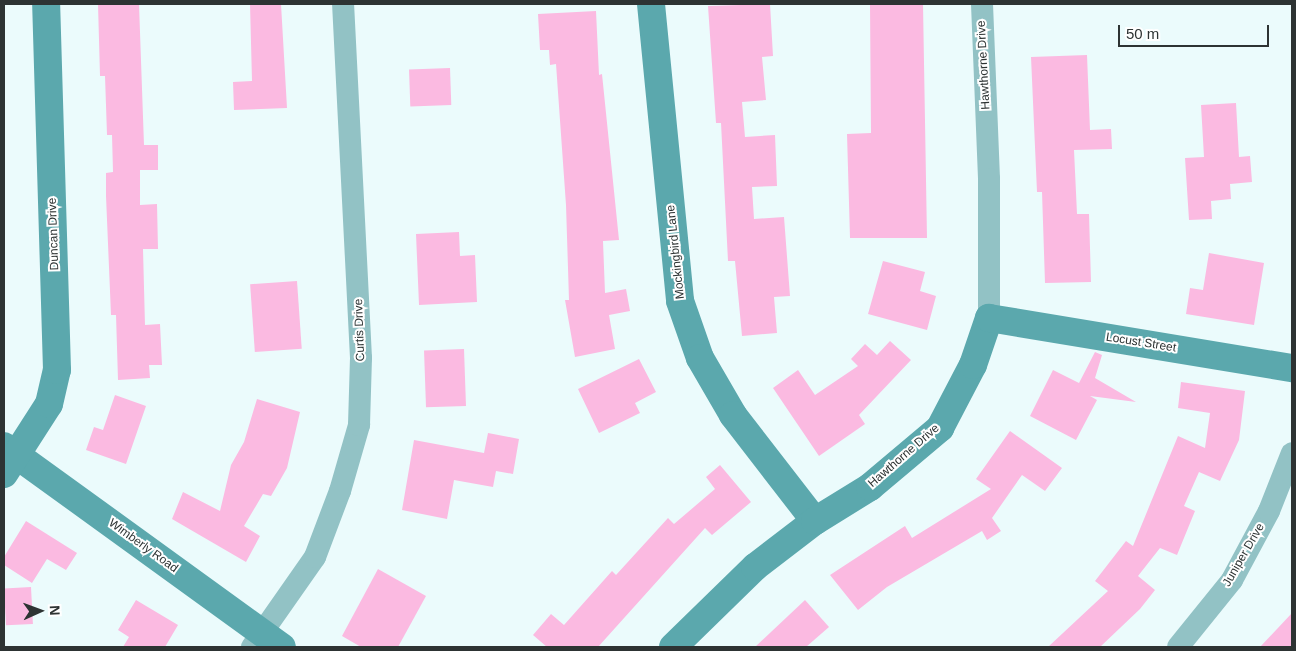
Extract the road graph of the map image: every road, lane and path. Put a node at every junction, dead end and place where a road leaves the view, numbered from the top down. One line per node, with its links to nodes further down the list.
1 (46, 4): 8 (main road, Duncan Drive)
2 (344, 4): 10 (street, Curtis Drive)
3 (651, 4): 9 (main road, Mockingbird Lane)
4 (982, 4): 5 (street, Hawthorne Drive)
5 (989, 318): 6 (main road, Locust Street); 9 (main road, Hawthorne Drive)
6 (1292, 368)
7 (1292, 453): 12 (street, Juniper Drive)
8 (8, 458): 10 (main road, Wimberly Road)
9 (815, 521): 11 (main road, Hawthorne Drive)
10 (265, 642)
11 (673, 647)
12 (1178, 647)

